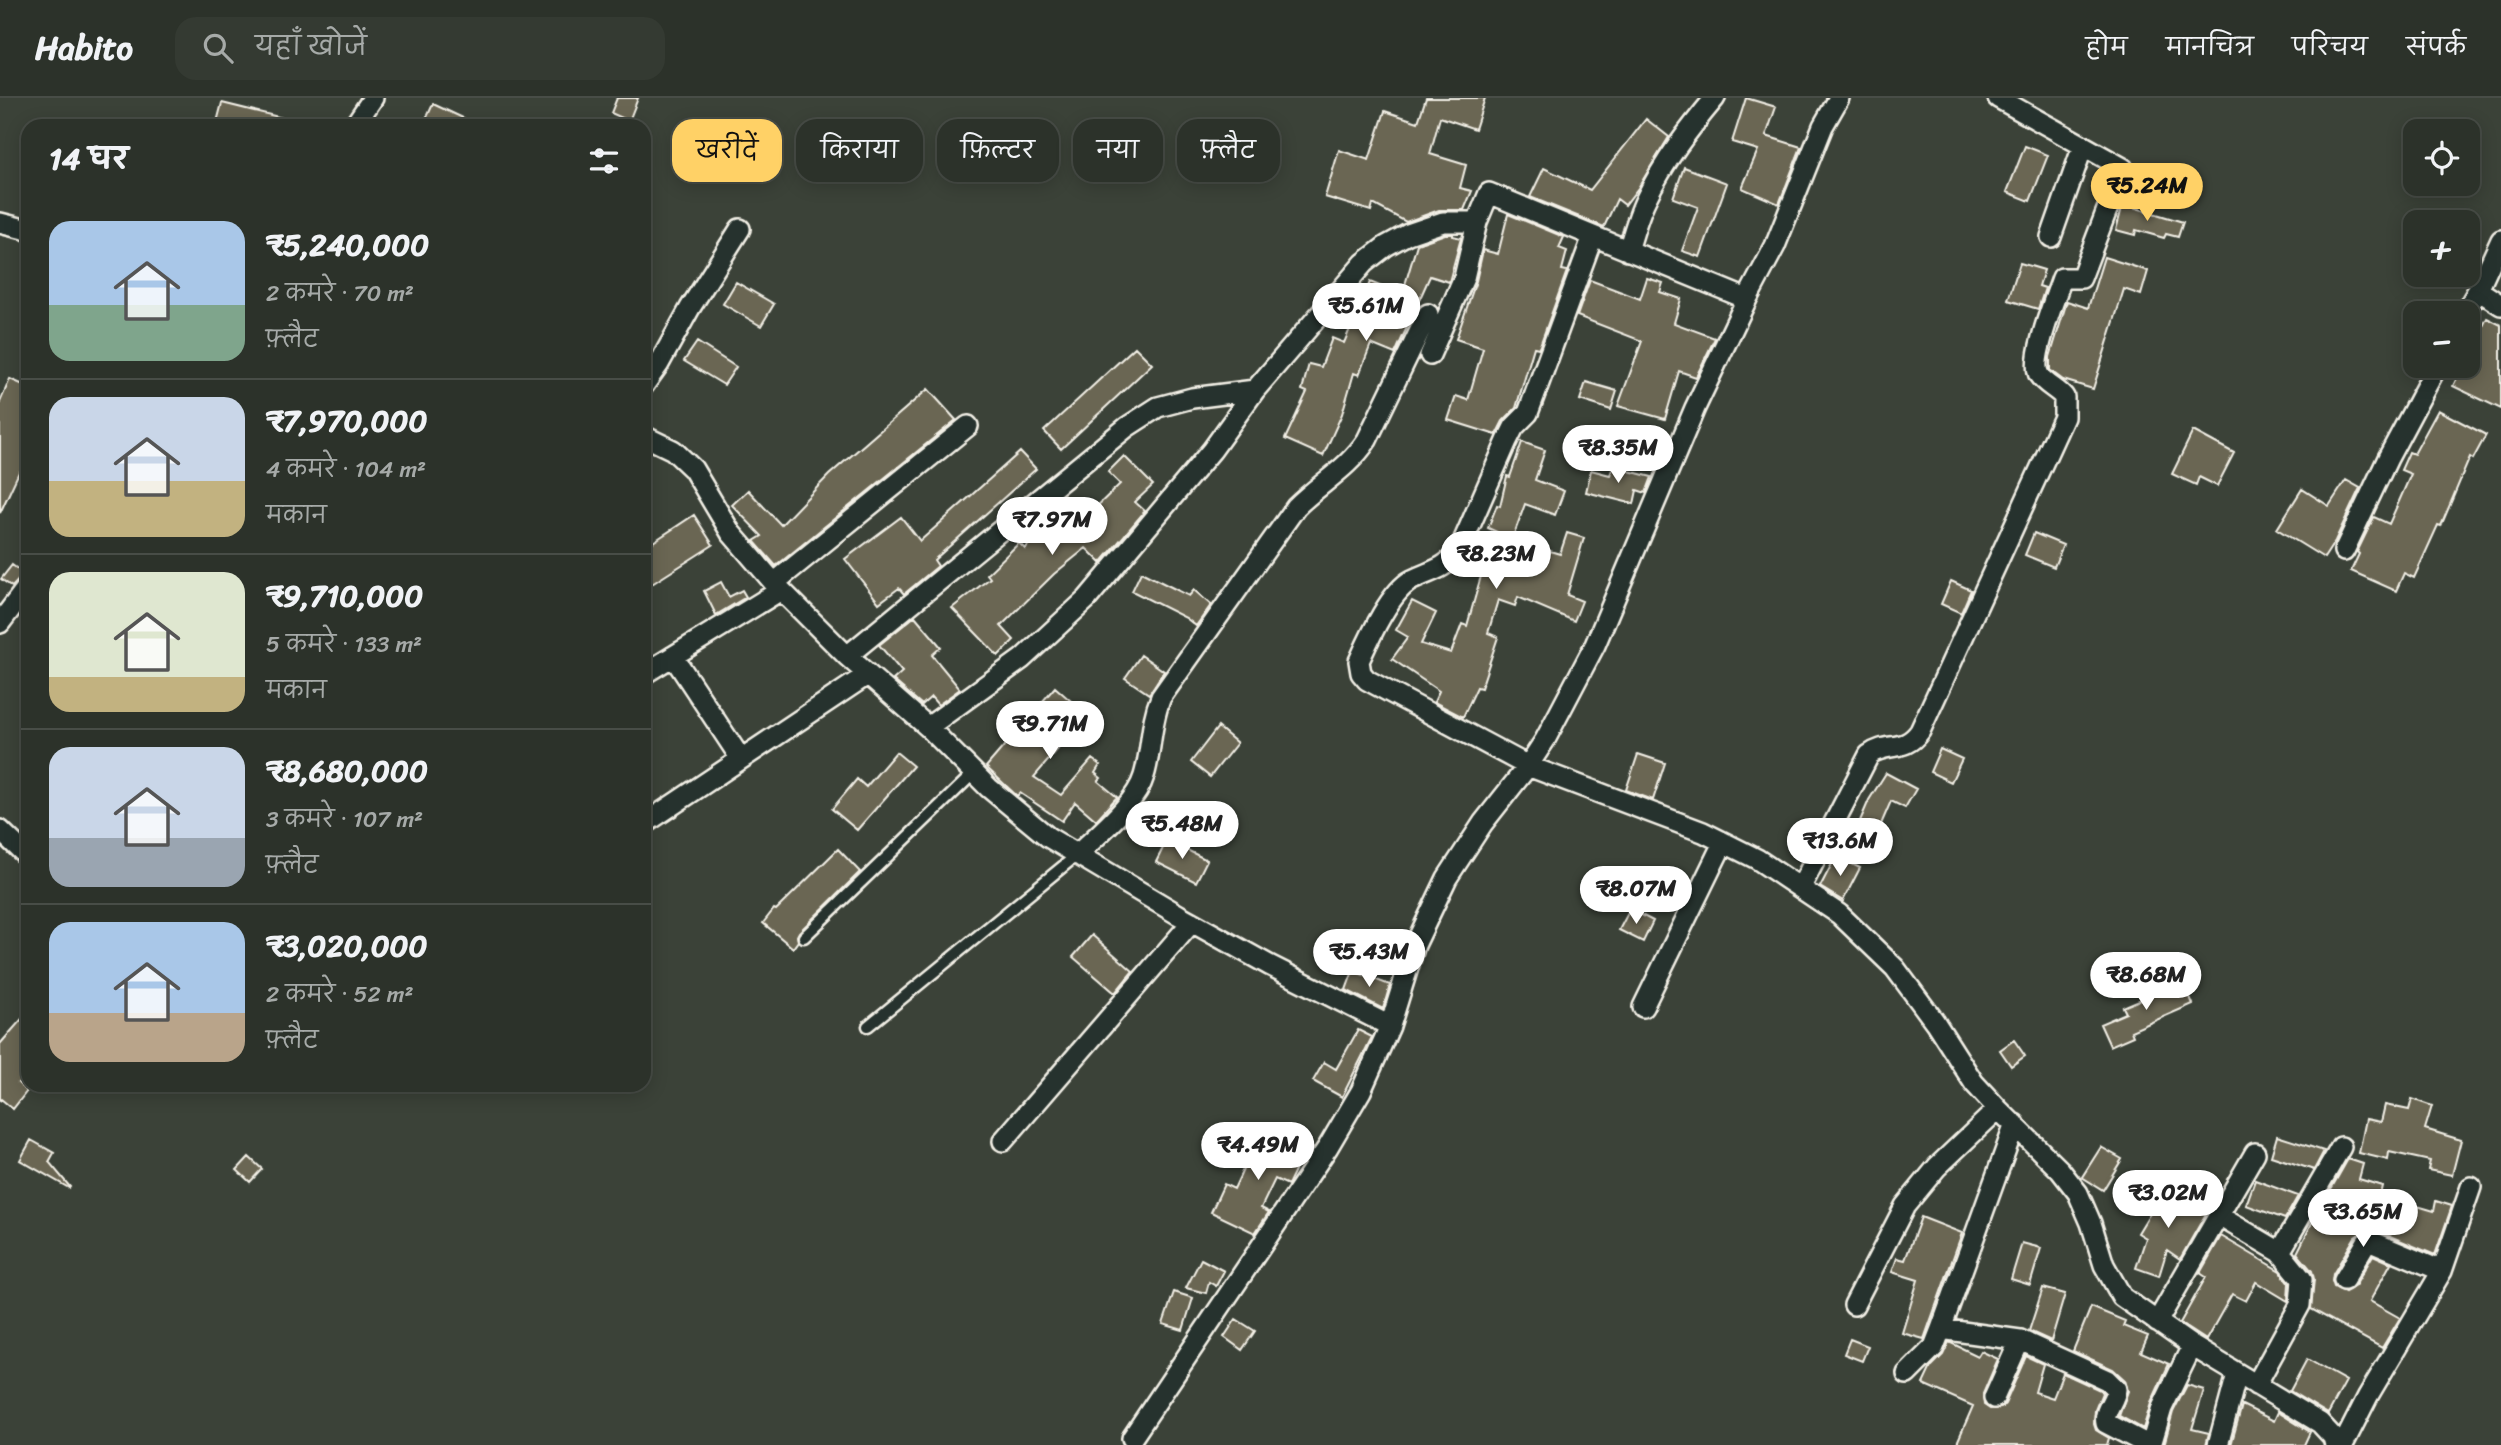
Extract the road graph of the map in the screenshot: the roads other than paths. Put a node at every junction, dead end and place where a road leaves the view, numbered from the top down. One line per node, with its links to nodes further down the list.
1 (373, 98): 5 (street)
2 (1716, 98): 14 (street)
3 (1839, 98): 16 (street)
4 (1998, 98): 6 (street)
5 (359, 119)
6 (2083, 146): 12 (street); 43 (street)
7 (1477, 222): 11 (street); 20 (street); 23 (street)
8 (0, 223): 9 (street)
9 (21, 228)
10 (740, 229): 21 (street)
11 (1593, 236): 14 (street); 36 (street)
12 (2050, 237)
13 (2501, 240): 15 (street)
14 (1628, 251): 16 (street)
15 (2477, 290): 17 (street); 18 (street)
16 (1747, 299): 36 (street)
17 (2471, 301)
18 (2501, 305)
19 (1428, 314): 42 (street)
20 (1430, 355)
21 (651, 375)
22 (2431, 378): 26 (street)
23 (1255, 390): 31 (street); 34 (street)
24 (968, 426): 27 (street)
25 (651, 439): 27 (street)
26 (2344, 551)
27 (778, 586): 30 (street); 31 (street)
28 (21, 595): 29 (street)
29 (0, 623)
30 (673, 656): 32 (street); 35 (street)
31 (847, 656): 33 (street)
32 (651, 670)
33 (867, 675): 34 (street); 35 (street)
34 (928, 727): 37 (street)
35 (741, 759): 38 (street)
36 (1528, 766): 40 (street); 48 (street)
37 (974, 773): 42 (street); 45 (lane)
38 (651, 819)
39 (0, 830): 41 (street)
40 (1723, 843): 43 (street); 46 (street)
41 (21, 850)
42 (1077, 855): 44 (street); 47 (lane)
43 (1801, 887): 49 (street)
44 (1192, 922): 48 (street); 51 (street)
45 (804, 937)
46 (1643, 1007)
47 (868, 1026)
48 (1390, 1026): 68 (street)
49 (1998, 1109): 50 (street); 59 (street)
50 (2015, 1124): 60 (street); 61 (street)
51 (1003, 1140)
52 (2341, 1147): 56 (street)
53 (2255, 1153): 55 (street)
54 (2471, 1187): 57 (street)
55 (2219, 1216): 56 (street); 60 (street)
56 (2280, 1252): 66 (street)
57 (2442, 1271): 58 (street); 72 (street)
58 (2344, 1280)
59 (1854, 1305)
60 (2157, 1322): 63 (street)
61 (1941, 1329): 62 (street); 64 (street)
62 (2020, 1340): 67 (street); 69 (street)
63 (2192, 1346): 65 (street); 69 (street)
64 (1907, 1374)
65 (2237, 1374): 66 (street); 70 (street)
66 (2256, 1385): 71 (street)
67 (1994, 1398)
68 (1132, 1438)
69 (2149, 1445)
70 (2218, 1445)
71 (2335, 1445)
72 (2343, 1445)

